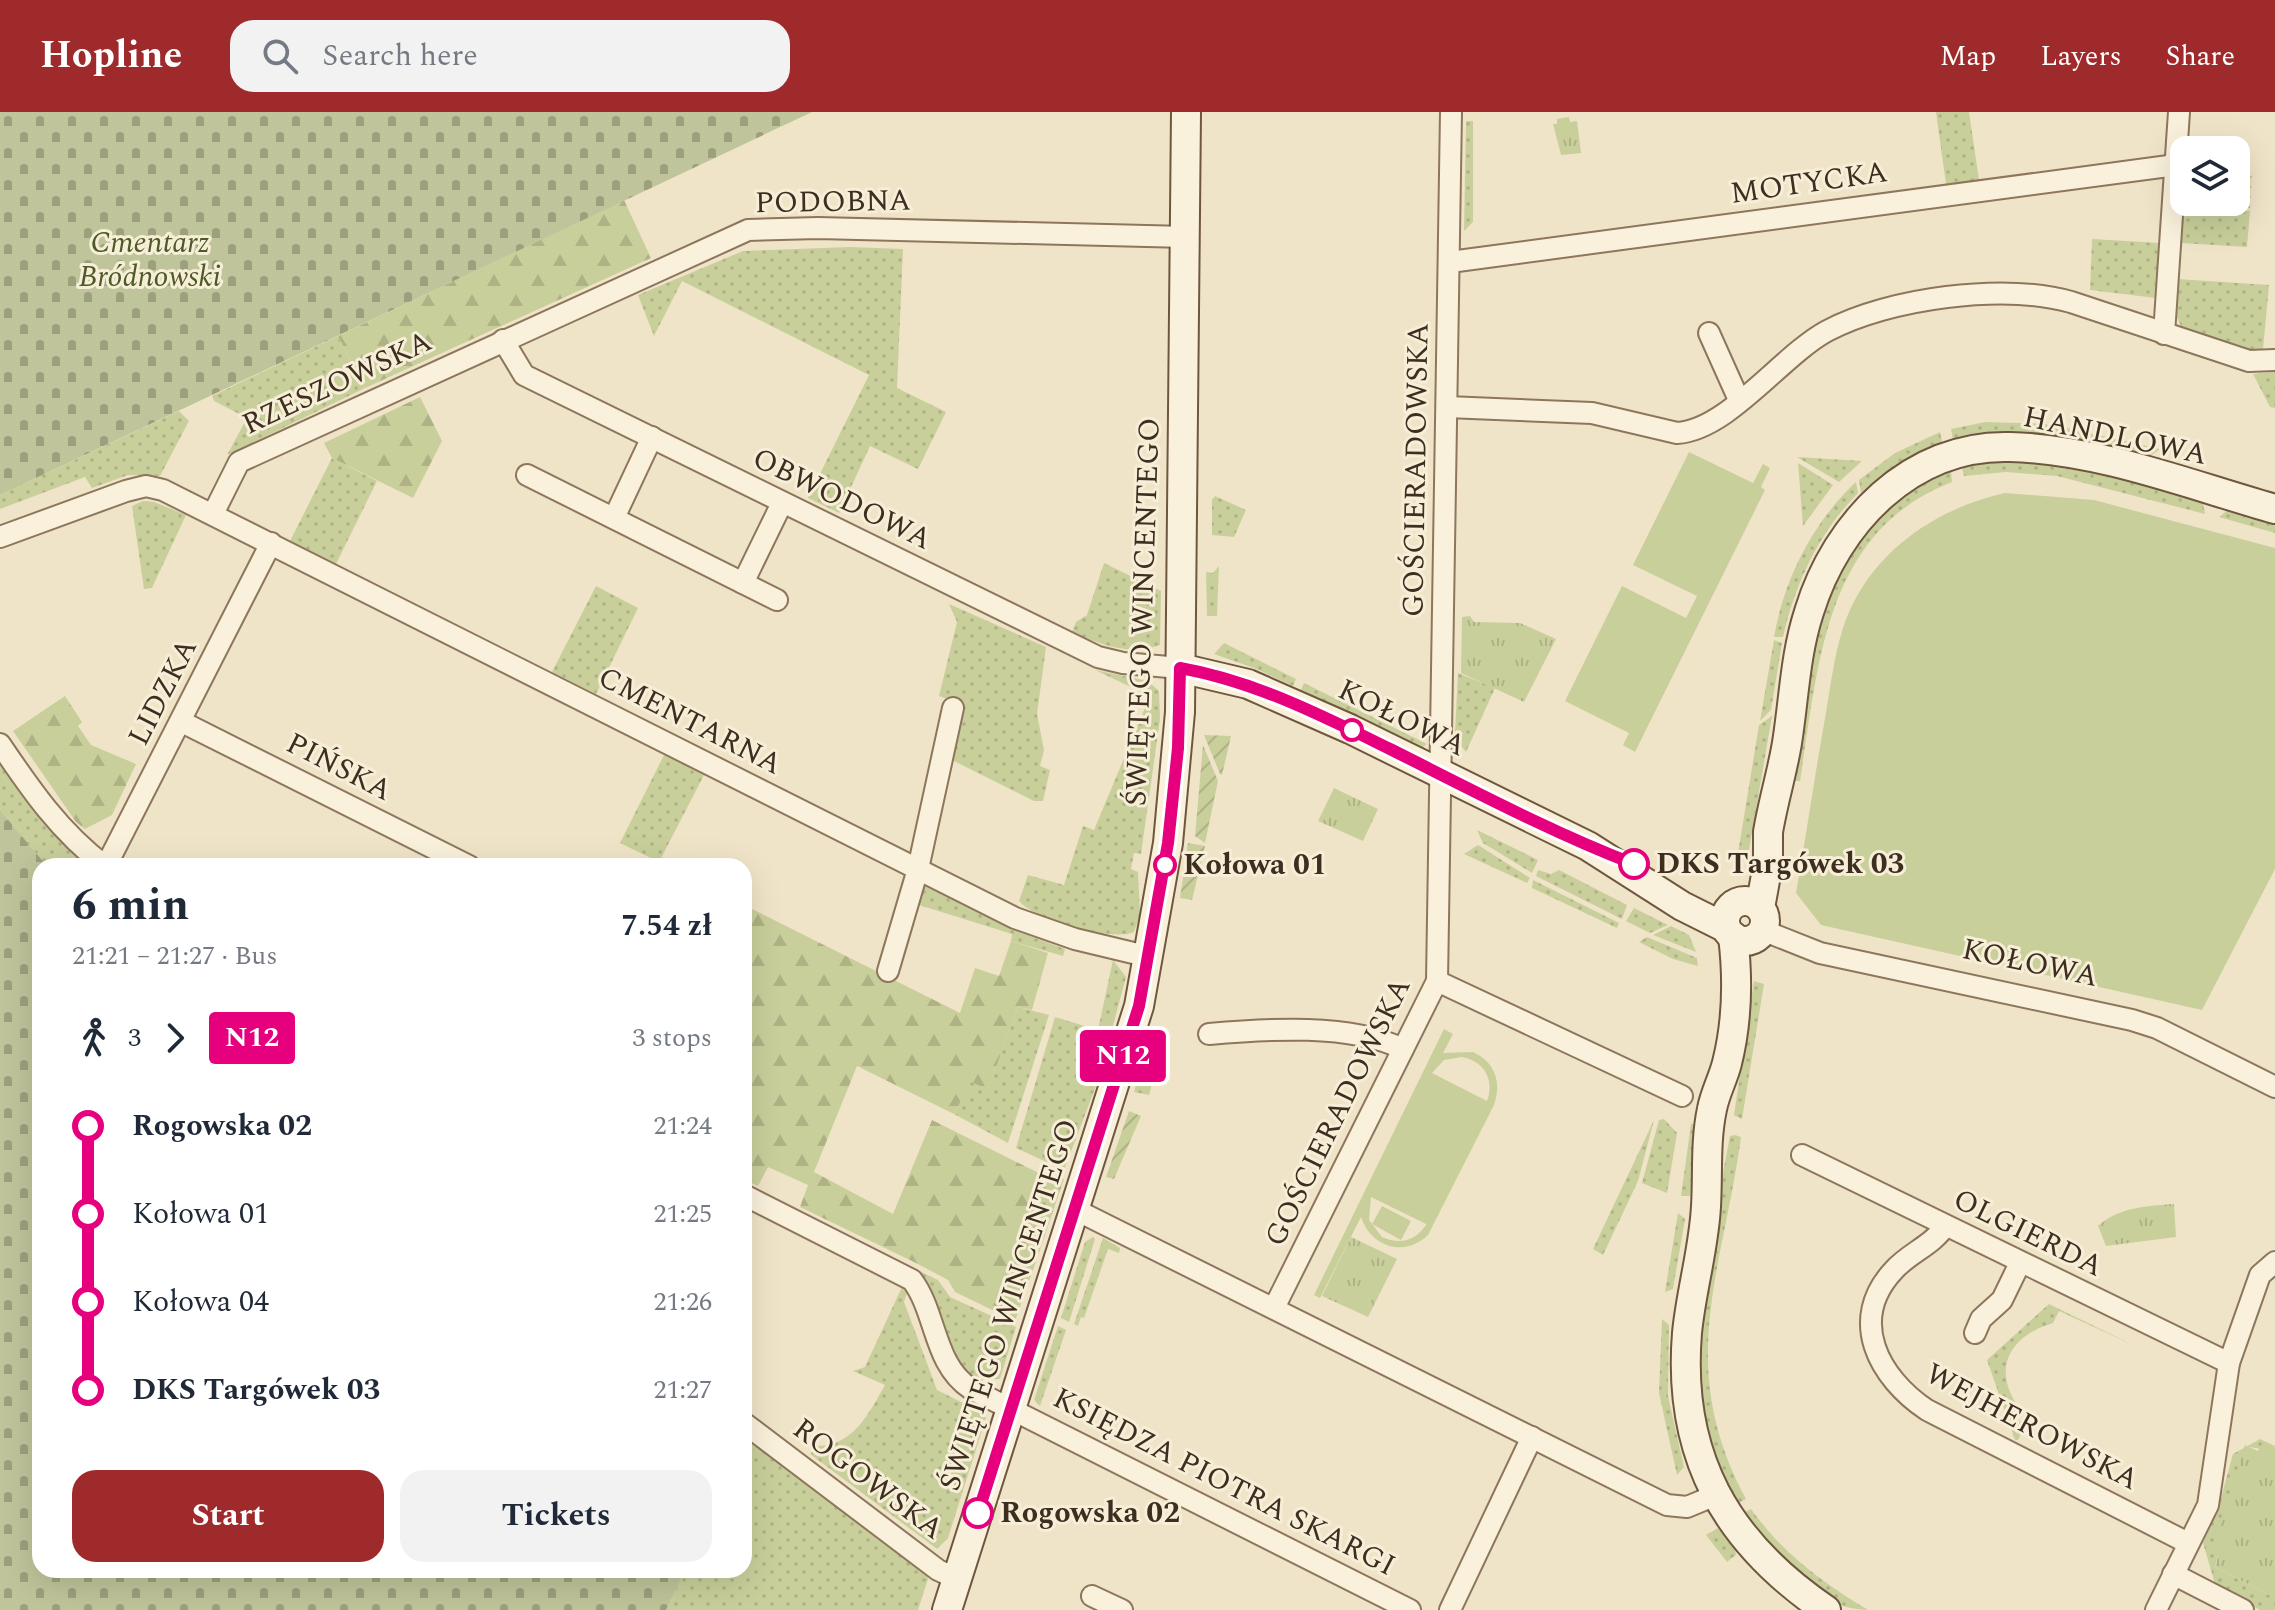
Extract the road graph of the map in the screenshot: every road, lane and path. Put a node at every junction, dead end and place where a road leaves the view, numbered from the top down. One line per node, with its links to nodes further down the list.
1 (1186, 112): 7 (street, ŚWIĘTEGO WINCENTEGO)
2 (1451, 112): 8 (street, GOŚCIERADOWSKA)
3 (2179, 112): 4 (street)
4 (2178, 136)
5 (2170, 166): 8 (street, MOTYCKA)
6 (2172, 216): 10 (street)
7 (1187, 237): 11 (street, PODOBNA); 25 (street, ŚWIĘTEGO WINCENTEGO)
8 (1450, 262): 14 (street, GOŚCIERADOWSKA)
9 (1709, 333): 13 (street)
10 (2164, 334): 12 (street); 13 (street)
11 (503, 340): 15 (street, OBWODOWA); 19 (street, RZESZOWSKA)
12 (2275, 360)
13 (1739, 400): 14 (street)
14 (1447, 407): 29 (street, GOŚCIERADOWSKA)
15 (652, 437): 17 (street, OBWODOWA); 20 (street)
16 (527, 475): 20 (street)
17 (782, 503): 23 (street); 25 (street, OBWODOWA)
18 (2275, 509): 34 (street, HANDLOWA)
19 (213, 514): 21 (street); 22 (street, CMENTARNA)
20 (614, 518): 23 (street)
21 (0, 537)
22 (271, 543): 27 (street, LIDZKA); 33 (street, CMENTARNA)
23 (743, 583): 24 (street)
24 (777, 600)
25 (1180, 668): 29 (street, KOŁOWA); 35 (street, ŚWIĘTEGO WINCENTEGO)
26 (953, 708): 33 (street)
27 (182, 722): 31 (street, LIDZKA); 32 (street, PIŃSKA)
28 (0, 744): 30 (street)
29 (1441, 773): 34 (street, KOŁOWA); 37 (street, GOŚCIERADOWSKA)
30 (97, 858)
31 (110, 858)
32 (453, 858)
33 (918, 869): 35 (street, CMENTARNA); 36 (street)
34 (1744, 921): 40 (street, KOŁOWA); 54 (street, HANDLOWA)
35 (1150, 957): 44 (street, ŚWIĘTEGO WINCENTEGO)
36 (888, 971)
37 (1437, 981): 39 (street, GOŚCIERADOWSKA); 41 (street)
38 (1209, 1034): 39 (street)
39 (1403, 1049): 48 (street, GOŚCIERADOWSKA)
40 (2275, 1087)
41 (1682, 1096)
42 (1802, 1155): 45 (street, OLGIERDA)
43 (752, 1199): 51 (street, KSIĘDZA PIOTRA SKARGI)
44 (1076, 1210): 48 (street); 51 (street, ŚWIĘTEGO WINCENTEGO)
45 (1945, 1226): 47 (street, OLGIERDA); 55 (street, WEJHEROWSKA)
46 (2275, 1262): 50 (street)
47 (2020, 1263): 49 (street); 50 (street, OLGIERDA)
48 (1274, 1308): 53 (street)
49 (1975, 1333)
50 (2229, 1363): 55 (street)
51 (1011, 1409): 57 (street, ŚWIĘTEGO WINCENTEGO); 61 (street, KSIĘDZA PIOTRA SKARGI)
52 (752, 1429): 57 (street, ROGOWSKA)
53 (1532, 1437): 54 (street); 62 (street)
54 (1716, 1495): 63 (street, HANDLOWA)
55 (2188, 1543): 56 (street)
56 (2173, 1574): 64 (street); 65 (street)
57 (957, 1579): 59 (street, ŚWIĘTEGO WINCENTEGO)
58 (1092, 1596): 60 (street)
59 (947, 1610)
60 (1122, 1610)
61 (1410, 1610)
62 (1450, 1610)
63 (1826, 1610)
64 (2156, 1610)
65 (2243, 1610)

